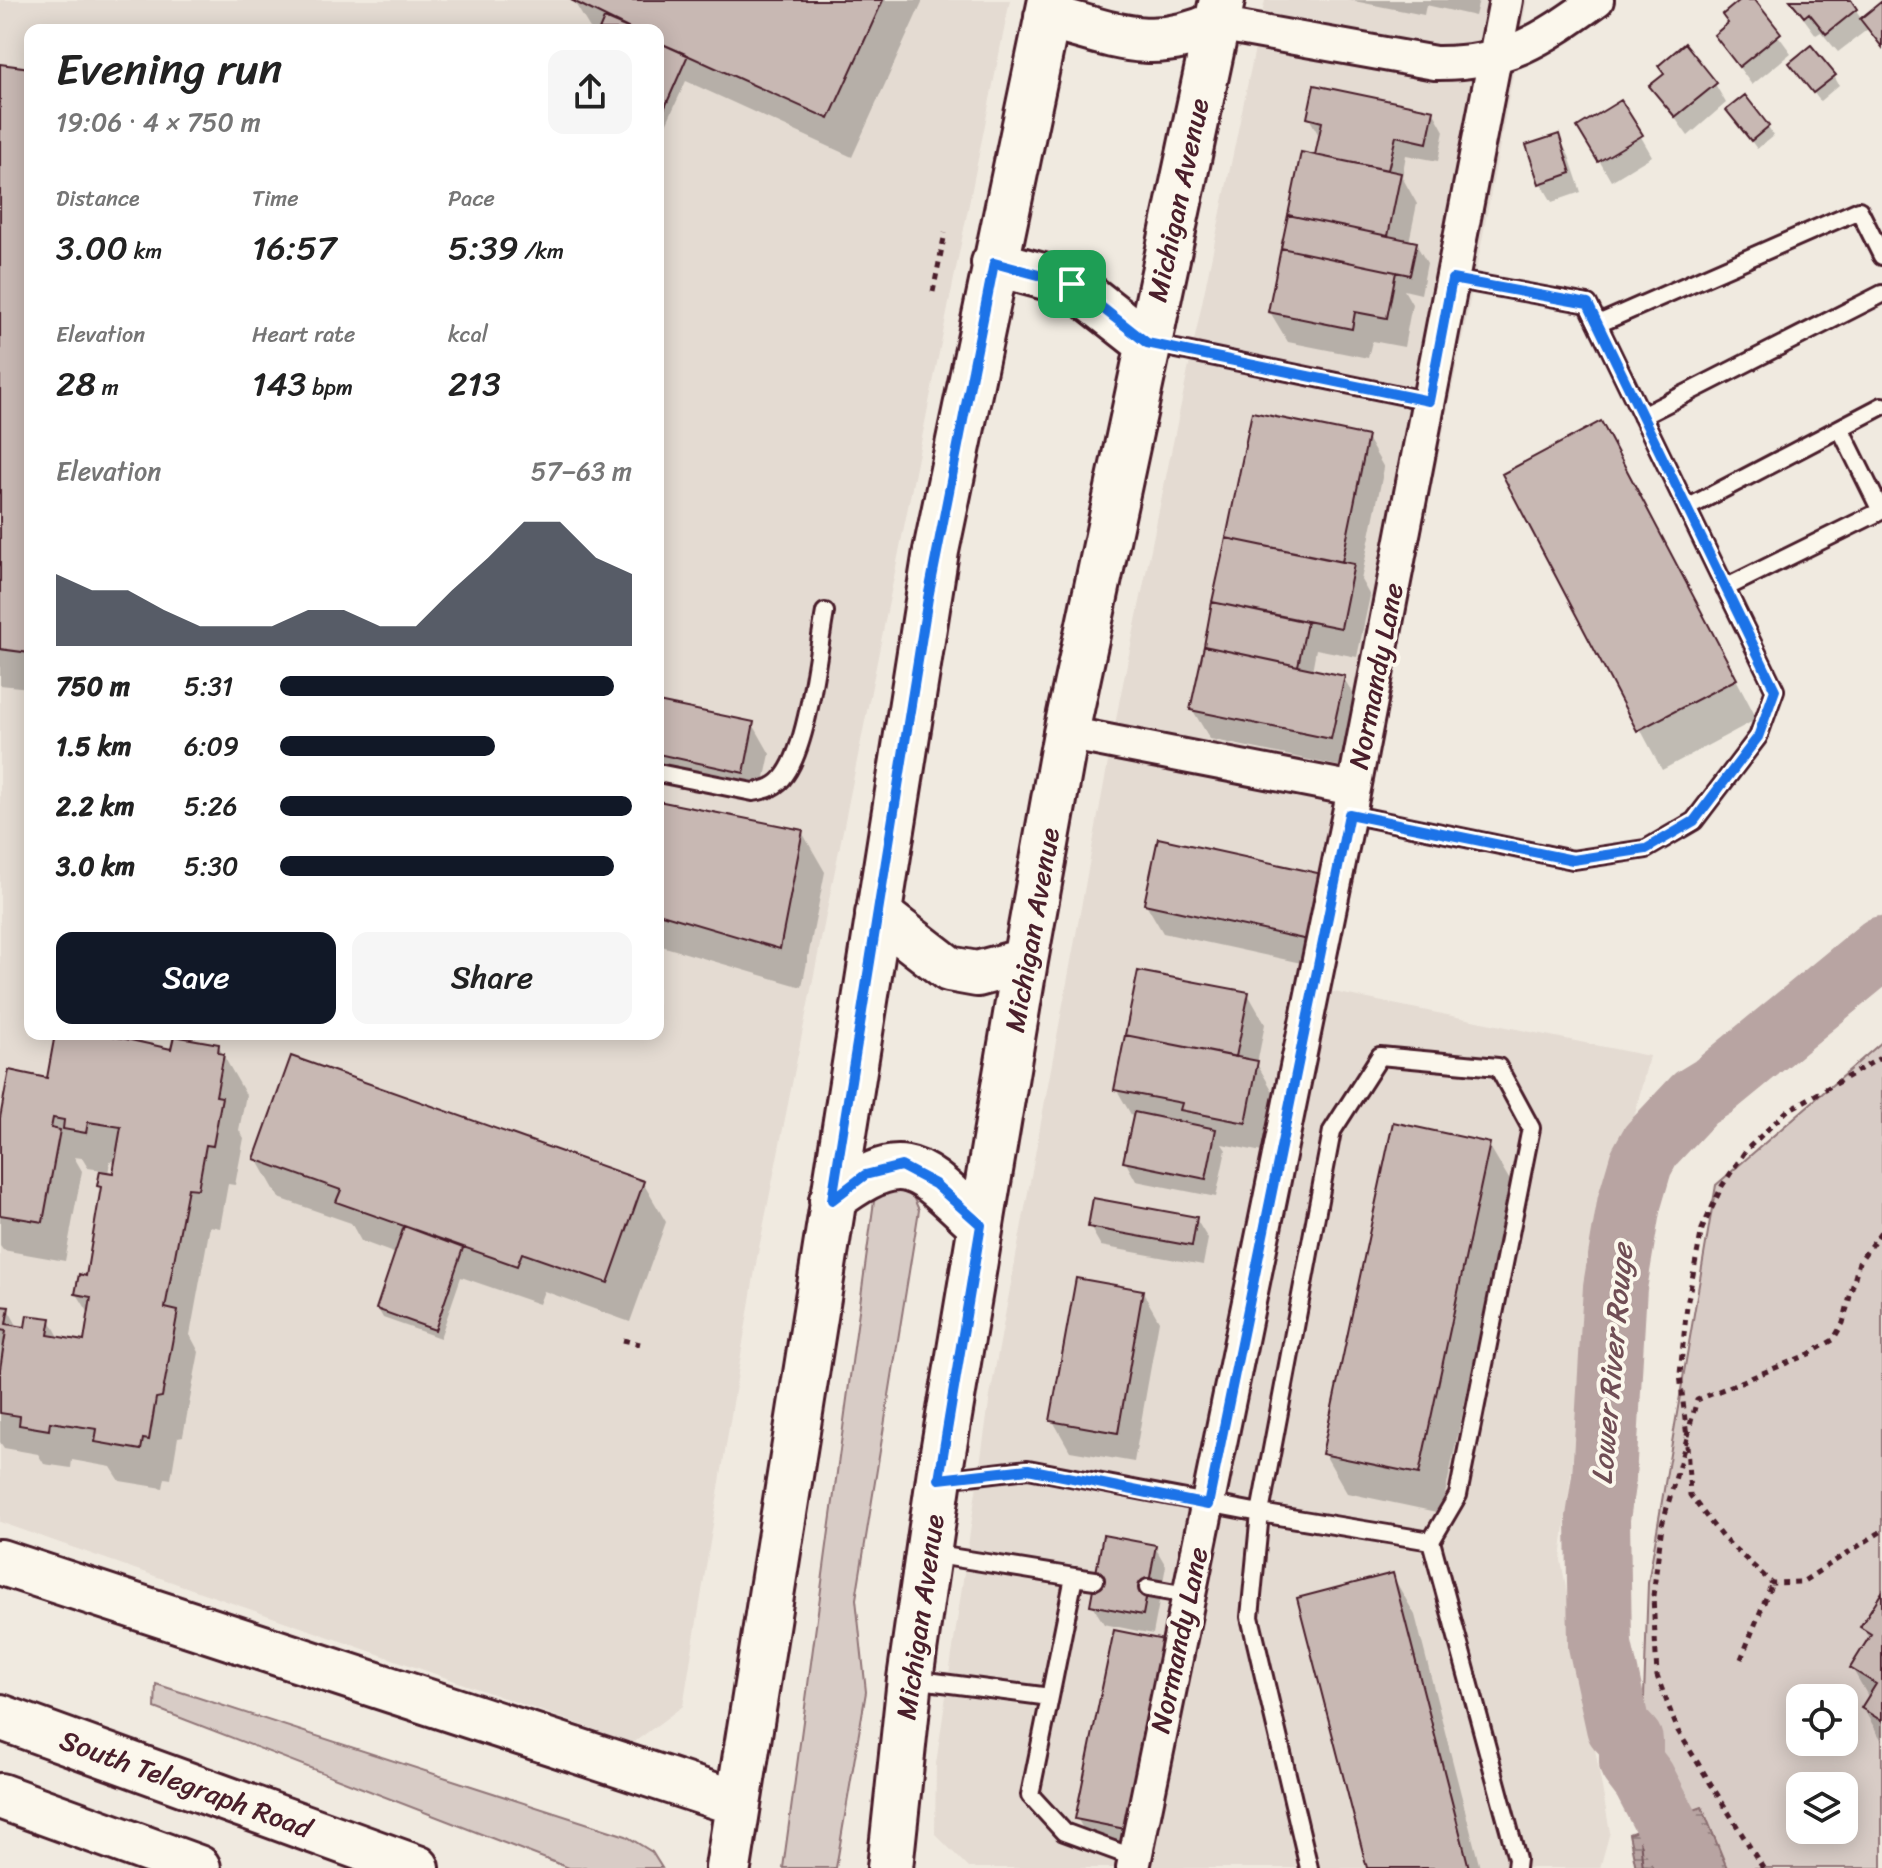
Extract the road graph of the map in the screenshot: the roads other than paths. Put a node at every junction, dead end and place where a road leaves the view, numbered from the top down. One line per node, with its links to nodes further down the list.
1 (1506, 0): 5 (street, Normandy Lane)
2 (1597, 0): 5 (street)
3 (1049, 8): 4 (main road); 7 (main road)
4 (1220, 12): 5 (street); 11 (main road, Michigan Avenue)
5 (1495, 59): 8 (street, Normandy Lane)
6 (1882, 256): 10 (lane)
7 (994, 263): 11 (main road); 22 (main road)
8 (1452, 279): 10 (lane); 12 (street, Normandy Lane)
9 (1882, 294): 14 (lane)
10 (1598, 324): 14 (lane)
11 (1147, 343): 12 (lane); 19 (main road, Michigan Avenue)
12 (1429, 401): 21 (street, Normandy Lane)
13 (1882, 406): 15 (lane)
14 (1642, 416): 16 (lane)
15 (1840, 428): 16 (lane); 17 (lane)
16 (1687, 508): 17 (lane)
17 (1725, 588): 21 (lane)
18 (825, 612): 20 (lane)
19 (1066, 733): 21 (street); 23 (main road, Michigan Avenue)
20 (664, 774)
21 (1351, 802): 27 (street, Normandy Lane)
22 (878, 914): 23 (main road); 24 (main road)
23 (1025, 961): 25 (main road, Michigan Avenue)
24 (832, 1200): 25 (main road); 42 (main road)
25 (981, 1225): 26 (main road, Michigan Avenue)
26 (939, 1479): 27 (lane); 30 (main road, Michigan Avenue)
27 (1208, 1505): 28 (lane); 37 (street, Normandy Lane)
28 (1260, 1513): 29 (lane); 29 (lane); 48 (lane)
29 (1431, 1541): 49 (lane)
30 (929, 1554): 32 (lane); 38 (main road, Michigan Avenue)
31 (0, 1562): 33 (main road)
32 (1074, 1577): 35 (lane); 39 (lane)
33 (46, 1579): 34 (main road); 42 (main road)
34 (0, 1580)
35 (1095, 1580)
36 (1148, 1588): 37 (lane)
37 (1187, 1595): 43 (street, Normandy Lane)
38 (910, 1679): 39 (lane); 44 (main road, Michigan Avenue)
39 (1050, 1697): 43 (lane)
40 (0, 1717): 46 (main road, South Telegraph Road)
41 (0, 1796): 45 (main road)
42 (737, 1803): 47 (main road)
43 (1134, 1863)
44 (895, 1866)
45 (198, 1868)
46 (417, 1868)
47 (728, 1868)
48 (1309, 1868)
49 (1516, 1868)

